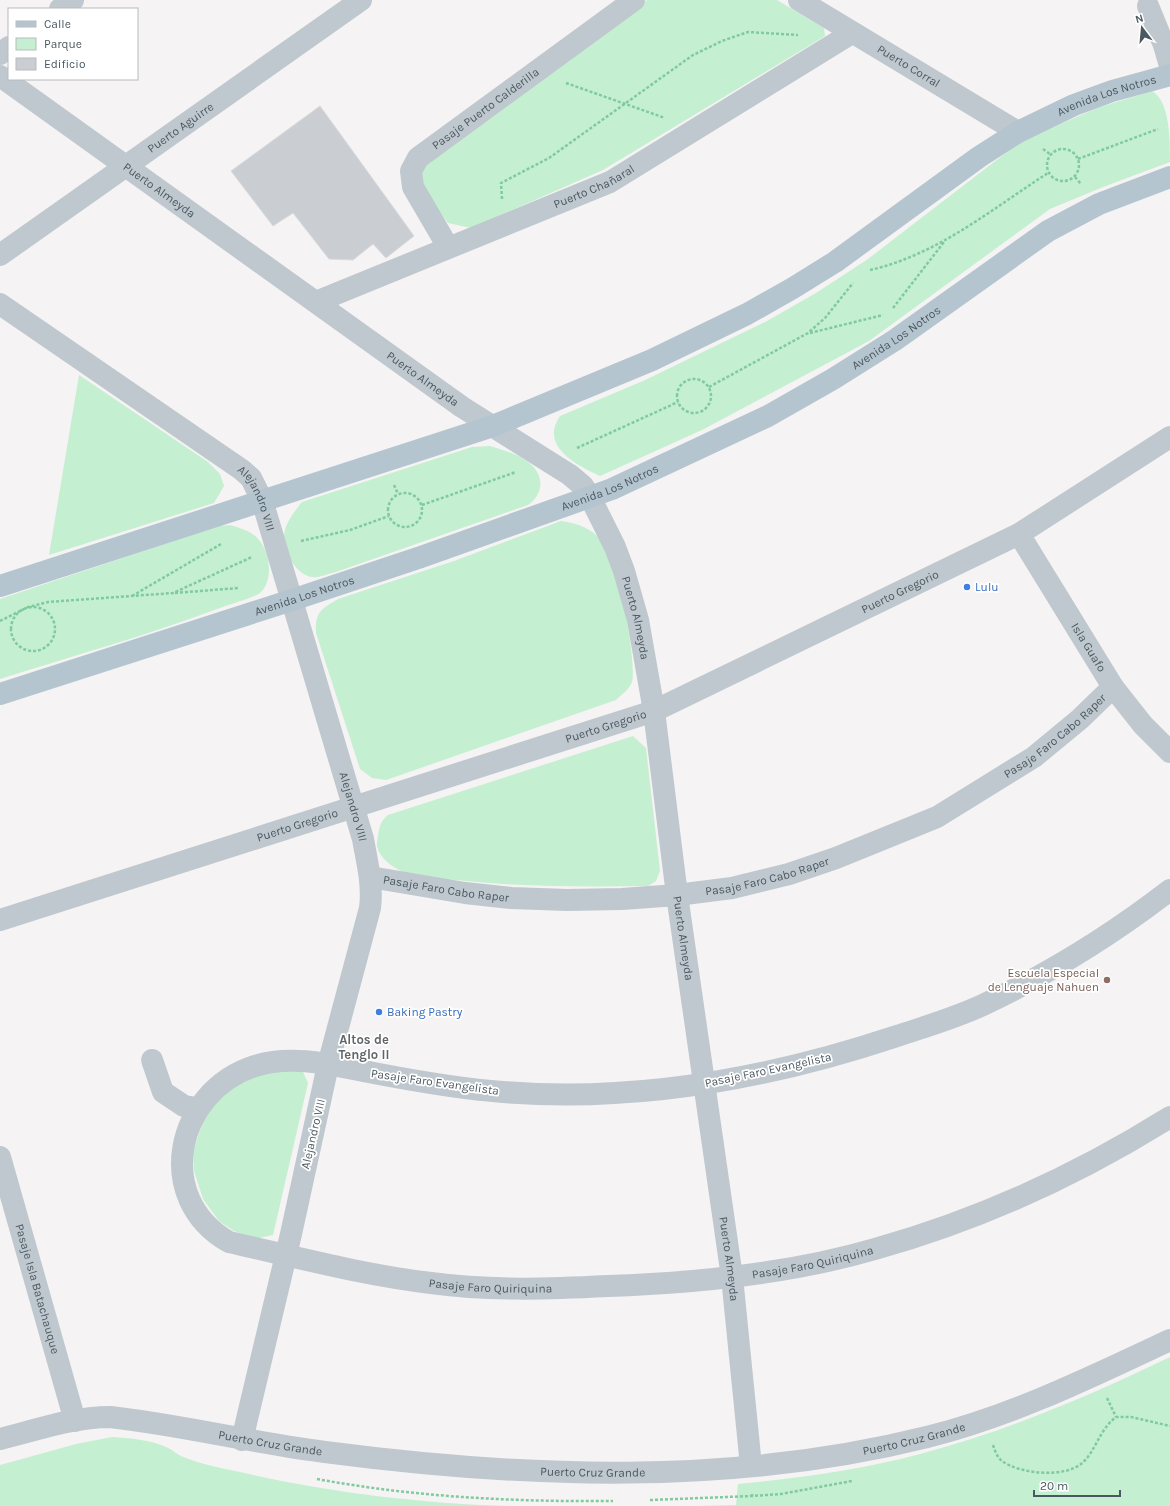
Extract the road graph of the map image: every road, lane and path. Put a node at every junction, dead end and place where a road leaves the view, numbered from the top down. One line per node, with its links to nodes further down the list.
1 (73, 0): 6 (street)
2 (361, 0): 21 (street, Puerto Aguirre)
3 (634, 0): 13 (street, Pasaje Puerto Calderilla)
4 (800, 0): 8 (street, Puerto Corral)
5 (1143, 3): 7 (street); 12 (street)
6 (61, 8)
7 (1170, 18)
8 (852, 32): 17 (street, Puerto Chañaral); 19 (street, Puerto Corral)
9 (806, 35): 16 (path)
10 (8, 48): 11 (street)
11 (0, 54)
12 (1170, 66)
13 (536, 72): 16 (path); 26 (street, Pasaje Puerto Calderilla)
14 (1170, 75): 19 (main road, Avenida Los Notros)
15 (0, 76): 21 (street, Puerto Almeyda)
16 (626, 104): 17 (path); 24 (path)
17 (696, 129): 24 (street, Puerto Chañaral)
18 (1158, 129): 20 (path)
19 (1018, 132): 34 (main road, Avenida Los Notros)
20 (1078, 159): 22 (path); 22 (path)
21 (126, 166): 27 (street, Puerto Aguirre); 30 (street, Puerto Almeyda)
22 (1048, 173): 25 (path)
23 (1170, 177): 36 (main road, Avenida Los Notros)
24 (503, 226): 26 (street, Puerto Chañaral)
25 (944, 241): 28 (path); 32 (path)
26 (448, 247): 30 (street, Puerto Chañaral)
27 (0, 255)
28 (864, 272)
29 (854, 281): 32 (path)
30 (316, 302): 34 (street, Puerto Almeyda)
31 (0, 304): 37 (street, Alejandro VIII)
32 (808, 333): 33 (path)
33 (709, 387): 33 (path)
34 (493, 426): 36 (street, Puerto Almeyda); 37 (main road, Avenida Los Notros)
35 (1170, 437): 39 (street, Puerto Gregorio)
36 (590, 497): 46 (main road, Avenida Los Notros); 51 (street, Puerto Almeyda)
37 (262, 500): 41 (street, Alejandro VIII); 42 (main road, Avenida Los Notros)
38 (389, 516): 38 (path); 41 (path)
39 (1019, 534): 49 (street, Isla Guafo); 51 (street, Puerto Gregorio)
40 (224, 542): 45 (path)
41 (276, 547): 44 (path); 46 (street, Alejandro VIII)
42 (0, 586)
43 (240, 588): 44 (path)
44 (173, 593): 45 (path)
45 (131, 596): 47 (path)
46 (292, 600): 50 (main road, Avenida Los Notros); 53 (street, Alejandro VIII)
47 (28, 607): 47 (path); 48 (path)
48 (0, 621)
49 (1113, 687): 52 (street, Isla Guafo); 56 (street, Pasaje Faro Cabo Raper)
50 (0, 694)
51 (654, 711): 53 (street, Puerto Gregorio); 56 (street, Puerto Almeyda)
52 (1170, 752)
53 (354, 808): 54 (street, Alejandro VIII); 57 (street, Puerto Gregorio)
54 (370, 877): 56 (street, Pasaje Faro Cabo Raper); 59 (street, Alejandro VIII)
55 (1170, 890): 60 (street, Pasaje Faro Evangelista)
56 (677, 895): 60 (street, Puerto Almeyda)
57 (0, 920)
58 (152, 1060): 61 (street)
59 (328, 1065): 60 (street, Pasaje Faro Evangelista); 61 (street, Pasaje Faro Evangelista); 64 (street, Alejandro VIII)
60 (704, 1084): 65 (street, Puerto Almeyda)
61 (197, 1108): 64 (street, Pasaje Faro Quiriquina)
62 (1170, 1117): 65 (street, Pasaje Faro Quiriquina)
63 (0, 1157): 68 (street, Pasaje Isla Batachauque)
64 (286, 1255): 65 (street, Pasaje Faro Quiriquina); 71 (street, Alejandro VIII)
65 (732, 1277): 72 (street, Puerto Almeyda)
66 (1170, 1340): 67 (street, Puerto Cruz Grande)
67 (983, 1420): 69 (path); 72 (street, Puerto Cruz Grande)
68 (75, 1421): 70 (street, Puerto Cruz Grande); 71 (street, Puerto Cruz Grande)
69 (1170, 1426)
70 (0, 1439)
71 (242, 1440): 72 (street, Puerto Cruz Grande)
72 (751, 1466)

